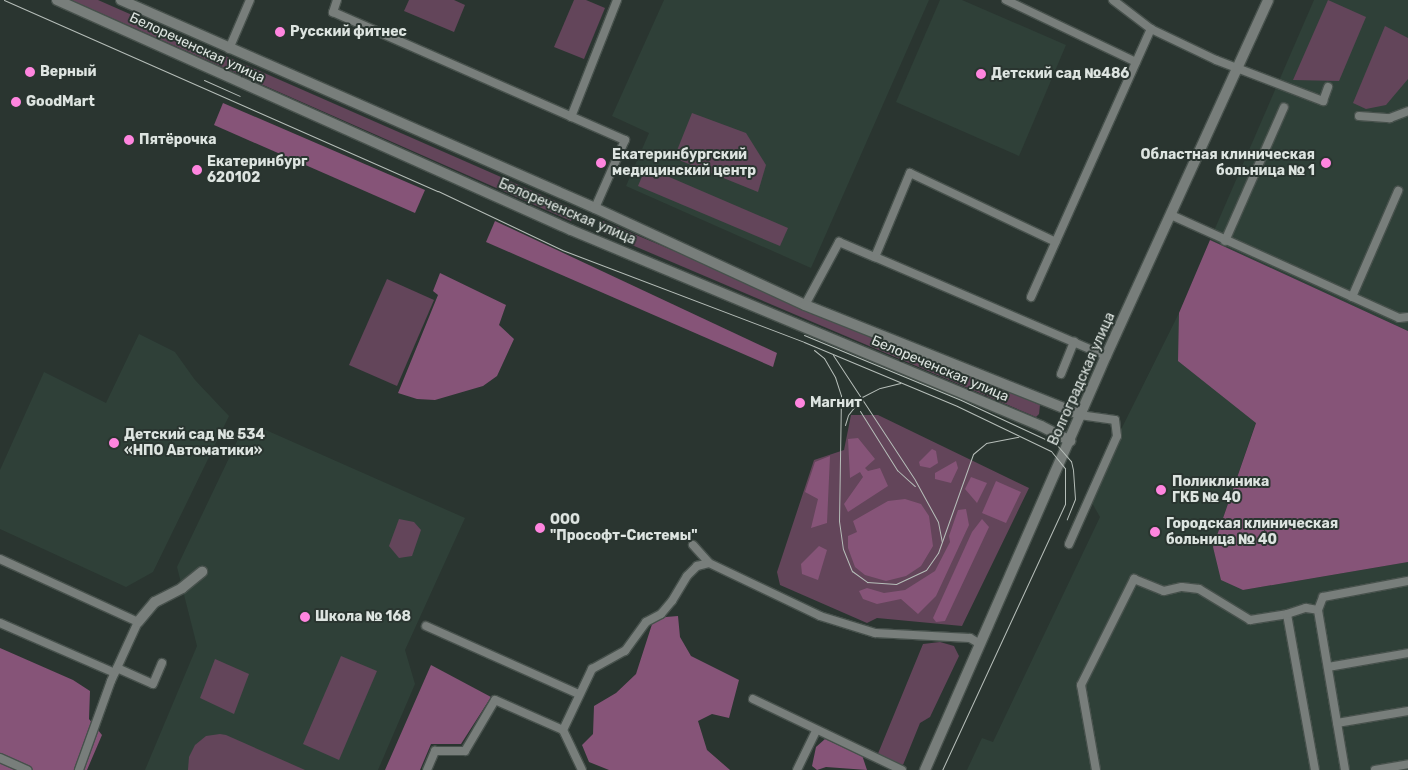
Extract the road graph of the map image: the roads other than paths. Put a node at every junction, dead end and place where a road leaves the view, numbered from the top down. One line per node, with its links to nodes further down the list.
1 (57, 0): 32 (street, Белореченская улица)
2 (121, 0): 10 (street, Белореченская улица)
3 (250, 0): 10 (lane)
4 (337, 0): 17 (lane)
5 (618, 0): 17 (lane)
6 (1006, 0): 11 (lane)
7 (1113, 0): 9 (lane)
8 (1268, 0): 12 (street, Волгоградская улица)
9 (1151, 29): 11 (lane); 12 (lane)
10 (229, 49): 19 (street, Белореченская улица)
11 (1136, 62): 22 (lane)
12 (1238, 68): 13 (lane); 20 (street, Волгоградская улица)
13 (1328, 88)
14 (1284, 107): 21 (lane)
15 (1408, 111): 16 (lane)
16 (1359, 116)
17 (571, 117): 19 (lane)
18 (1398, 191): 25 (lane)
19 (595, 208): 26 (street, Белореченская улица)
20 (1170, 215): 21 (lane); 29 (street, Волгоградская улица)
21 (1225, 241): 25 (lane)
22 (1056, 242): 23 (lane); 24 (lane)
23 (875, 257): 26 (lane); 28 (lane)
24 (1031, 297)
25 (1352, 297): 27 (lane)
26 (805, 305): 31 (street, Белореченская улица)
27 (1408, 318)
28 (1074, 342): 29 (lane); 30 (lane)
29 (1106, 356): 31 (street, Волгоградская улица)
30 (1061, 374)
31 (1081, 415): 32 (street, Волгоградская улица); 33 (lane)
32 (1070, 441): 44 (street, Волгоградская улица)
33 (1069, 544)
34 (693, 545): 36 (lane)
35 (0, 559): 41 (lane)
36 (709, 563): 44 (lane); 49 (lane)
37 (202, 572): 41 (street)
38 (1408, 581): 39 (lane)
39 (1318, 610): 40 (lane); 47 (lane)
40 (1287, 614): 64 (lane); 65 (lane)
41 (138, 622): 48 (lane)
42 (0, 623): 48 (lane)
43 (426, 626): 49 (lane)
44 (980, 644): 63 (street, Волгоградская улица)
45 (1408, 653): 47 (lane)
46 (162, 663): 48 (lane)
47 (1328, 667): 52 (lane)
48 (116, 671): 58 (lane)
49 (579, 694): 53 (lane)
50 (753, 699): 54 (lane)
51 (1408, 711): 52 (lane)
52 (1337, 723): 66 (lane)
53 (563, 730): 59 (lane); 60 (lane)
54 (816, 731): 61 (lane); 62 (lane)
55 (0, 758): 57 (lane)
56 (1408, 764): 67 (lane)
57 (28, 770)
58 (79, 770)
59 (427, 770)
60 (582, 770)
61 (797, 770)
62 (902, 770)
63 (925, 770)
64 (1096, 770)
65 (1315, 770)
66 (1345, 770)
67 (1375, 770)

